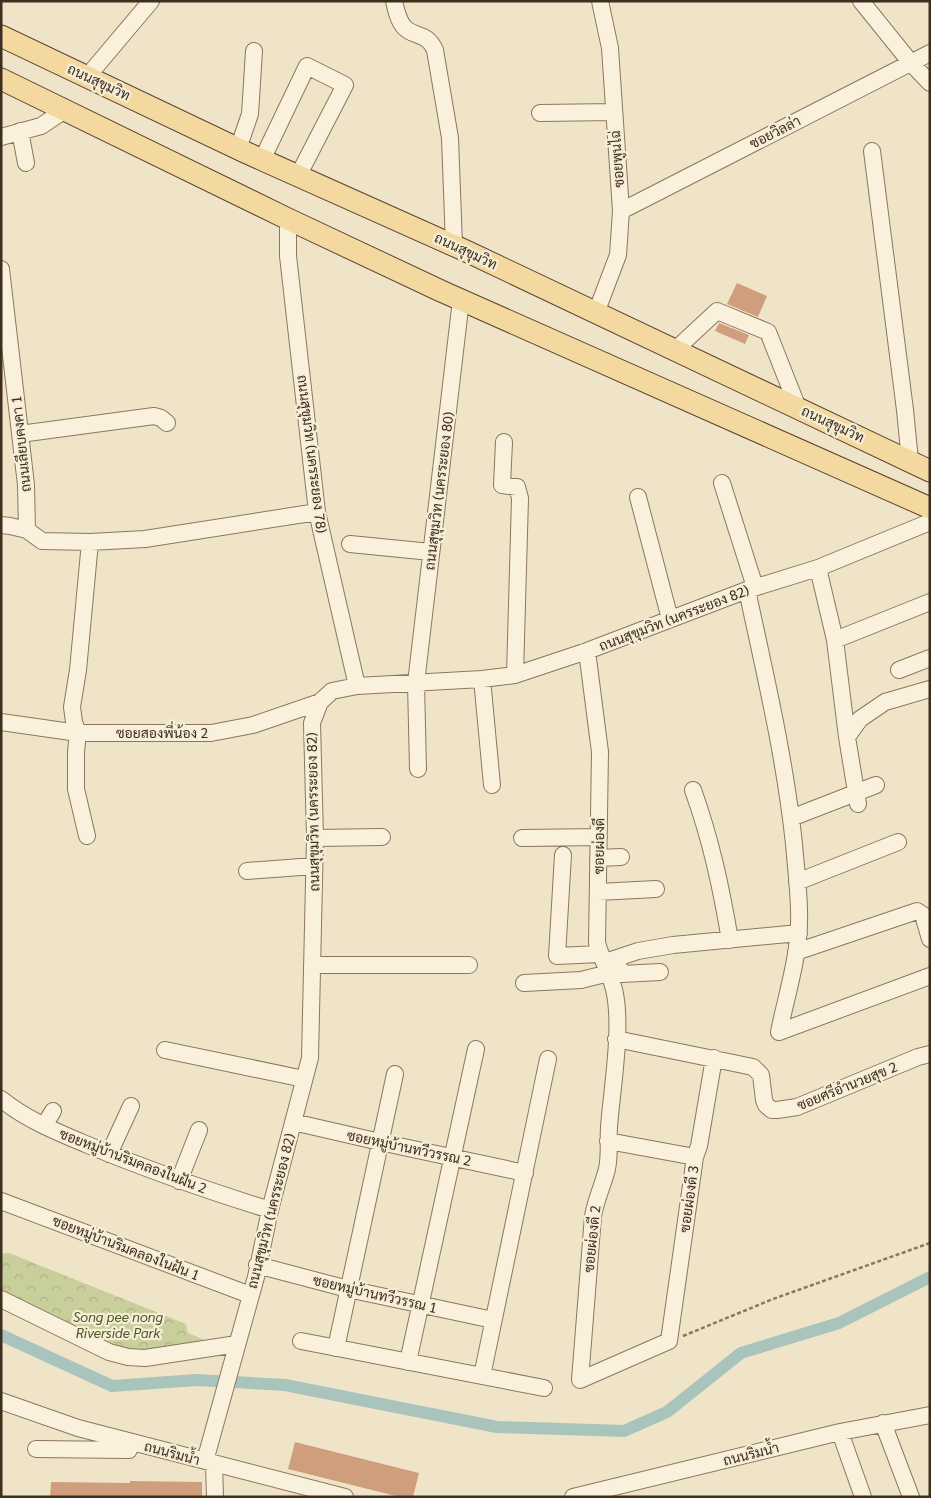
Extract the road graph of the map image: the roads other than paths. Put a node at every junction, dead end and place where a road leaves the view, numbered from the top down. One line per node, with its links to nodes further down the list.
1 (152, 1): 9 (street)
2 (394, 1): 24 (street)
3 (600, 1): 13 (street, ซอยพูนไฉ่)
4 (861, 1): 8 (street)
5 (1, 36): 9 (main road, ถนนสุขุมวิท)
6 (254, 51): 17 (street)
7 (930, 53): 8 (street, ซอยวิลล่า)
8 (911, 63): 11 (street); 22 (street, ซอยวิลล่า)
9 (87, 77): 17 (main road, ถนนสุขุมวิท)
10 (1, 80): 12 (main road)
11 (930, 83)
12 (65, 110): 15 (street); 23 (main road)
13 (614, 112): 14 (street); 22 (street, ซอยพูนไฉ่)
14 (540, 113)
15 (20, 131): 16 (street); 20 (street)
16 (1, 137)
17 (238, 149): 19 (main road, ถนนสุขุมวิท)
18 (872, 151): 33 (street)
19 (262, 160): 21 (main road, ถนนสุขุมวิท); 21 (street)
20 (26, 163)
21 (298, 176): 24 (main road, ถนนสุขุมวิท)
22 (621, 211): 27 (street, ซอยพูนไฉ่)
23 (288, 219): 26 (main road); 38 (street, ถนนสุขุมวิท (นครระยอง 78))
24 (454, 245): 27 (main road, ถนนสุขุมวิท)
25 (1, 269): 31 (street, ถนนเลียบคงคา 1)
26 (461, 300): 37 (main road); 44 (street, ถนนสุขุมวิท (นครระยอง 80))
27 (596, 313): 28 (main road, ถนนสุขุมวิท)
28 (676, 350): 29 (main road, ถนนสุขุมวิท); 29 (street)
29 (798, 408): 33 (main road, ถนนสุขุมวิท)
30 (166, 423): 31 (street)
31 (20, 434): 41 (street, ถนนเลียบคงคา 1)
32 (504, 442): 53 (street)
33 (910, 461): 34 (main road, ถนนสุขุมวิท)
34 (930, 471)
35 (722, 483): 46 (street)
36 (638, 497): 48 (street)
37 (930, 508)
38 (318, 512): 42 (street); 56 (street, ถนนสุขุมวิท (นครระยอง 78))
39 (930, 522): 45 (street, ถนนสุขุมวิท (นครระยอง 82))
40 (1, 525): 41 (street)
41 (27, 530): 42 (street)
42 (90, 542): 60 (street)
43 (350, 544): 44 (street)
44 (431, 552): 55 (street, ถนนสุขุมวิท (นครระยอง 80))
45 (818, 568): 46 (street, ถนนสุขุมวิท (นครระยอง 82)); 49 (street)
46 (751, 588): 48 (street, ถนนสุขุมวิท (นครระยอง 82)); 67 (street)
47 (930, 602): 49 (street)
48 (670, 619): 50 (street, ถนนสุขุมวิท (นครระยอง 82))
49 (835, 640): 61 (street)
50 (587, 651): 53 (street, ถนนสุขุมวิท (นครระยอง 82)); 70 (street, ซอยผ่องดี)
51 (930, 658): 52 (street)
52 (899, 670)
53 (515, 675): 54 (street, ถนนสุขุมวิท (นครระยอง 82))
54 (482, 679): 55 (street, ถนนสุขุมวิท (นครระยอง 82)); 64 (street)
55 (416, 683): 56 (street, ถนนสุขุมวิท (นครระยอง 82)); 62 (street, ถนนสุขุมวิท (นครระยอง 80))
56 (356, 686): 58 (street, ถนนสุขุมวิท (นครระยอง 82))
57 (930, 689): 61 (street)
58 (320, 702): 60 (street, ซอยสองพี่น้อง 2); 71 (street, ถนนสุขุมวิท (นครระยอง 82))
59 (1, 722): 60 (street, ซอยสองพี่น้อง 2)
60 (78, 733): 68 (street)
61 (847, 737): 66 (street)
62 (418, 769)
63 (876, 784): 66 (street)
64 (492, 785)
65 (693, 790): 84 (street)
66 (857, 798): 67 (street)
67 (791, 818): 79 (street)
68 (87, 836)
69 (382, 837): 71 (street)
70 (599, 837): 72 (street); 76 (street, ซอยผ่องดี)
71 (315, 838): 77 (street, ถนนสุขุมวิท (นครระยอง 82))
72 (522, 838)
73 (898, 842): 79 (street)
74 (563, 855): 86 (street)
75 (621, 857): 76 (street)
76 (598, 858): 81 (street, ซอยผ่องดี)
77 (314, 866): 78 (street); 87 (street, ถนนสุขุมวิท (นครระยอง 82))
78 (247, 871)
79 (797, 882): 82 (street)
80 (656, 888): 81 (street)
81 (598, 892): 86 (street, ซอยผ่องดี)
82 (799, 933): 84 (street); 85 (street)
83 (930, 939): 85 (street)
84 (730, 940): 86 (street)
85 (796, 952): 90 (street)
86 (607, 962): 89 (street); 91 (street); 92 (street, ซอยผ่องดี)
87 (312, 965): 88 (street); 99 (street, ถนนสุขุมวิท (นครระยอง 82))
88 (470, 965)
89 (660, 972)
90 (930, 976)
91 (524, 983)
92 (616, 1039): 96 (street, ซอยศรีอำนวยสุข 2); 106 (street, ซอยผ่องดี 2)
93 (476, 1049): 110 (street)
94 (165, 1050): 99 (street)
95 (930, 1054): 96 (street, ซอยศรีอำนวยสุข 2)
96 (714, 1058): 109 (street, ซอยผ่องดี 3)
97 (548, 1059): 111 (street)
98 (395, 1074): 107 (street)
99 (304, 1079): 103 (street, ถนนสุขุมวิท (นครระยอง 82))
100 (1, 1099): 104 (street, ซอยหมู่บ้านริมคลองในฝัน 2)
101 (131, 1106): 108 (street)
102 (53, 1111): 104 (street)
103 (293, 1122): 107 (street, ซอยหมู่บ้านทวีวรรณ 2); 114 (street, ถนนสุขุมวิท (นครระยอง 82))
104 (44, 1126): 108 (street, ซอยหมู่บ้านริมคลองในฝัน 2)
105 (199, 1130): 112 (street)
106 (608, 1141): 109 (street); 122 (street, ซอยผ่องดี 2)
107 (380, 1142): 110 (street, ซอยหมู่บ้านทวีวรรณ 2); 116 (street)
108 (109, 1154): 112 (street, ซอยหมู่บ้านริมคลองในฝัน 2)
109 (695, 1157): 122 (street, ซอยผ่องดี 3)
110 (452, 1158): 111 (street, ซอยหมู่บ้านทวีวรรณ 2); 119 (street)
111 (525, 1173): 120 (street)
112 (179, 1180): 114 (street, ซอยหมู่บ้านริมคลองในฝัน 2)
113 (1, 1201): 117 (street, ซอยหมู่บ้านริมคลองในฝัน 1)
114 (270, 1210): 115 (street, ถนนสุขุมวิท (นครระยอง 82))
115 (257, 1265): 116 (street, ซอยหมู่บ้านทวีวรรณ 1); 117 (street, ถนนสุขุมวิท (นครระยอง 82))
116 (348, 1290): 119 (street, ซอยหมู่บ้านทวีวรรณ 1); 123 (street)
117 (250, 1295): 124 (street, ถนนสุขุมวิท (นครระยอง 82))
118 (1, 1299): 124 (street)
119 (420, 1304): 120 (street, ซอยหมู่บ้านทวีวรรณ 1); 125 (street)
120 (493, 1320): 126 (street)
121 (301, 1341): 123 (street)
122 (669, 1341)
123 (336, 1348): 125 (street)
124 (236, 1350): 134 (street, ถนนสุขุมวิท (นครระยอง 82))
125 (408, 1362): 126 (street)
126 (482, 1376): 127 (street)
127 (544, 1388)
128 (1, 1401): 132 (street, ถนนริมน้ำ)
129 (930, 1414): 130 (street, ถนนริมน้ำ)
130 (883, 1423): 131 (street, ถนนริมน้ำ); 140 (street)
131 (840, 1432): 138 (street, ถนนริมน้ำ); 139 (street)
132 (128, 1442): 133 (street); 134 (street, ถนนริมน้ำ)
133 (36, 1449)
134 (214, 1464): 135 (street); 136 (street); 137 (street, ถนนริมน้ำ)
135 (215, 1497)
136 (223, 1497)
137 (345, 1497)
138 (573, 1497)
139 (863, 1497)
140 (911, 1497)

